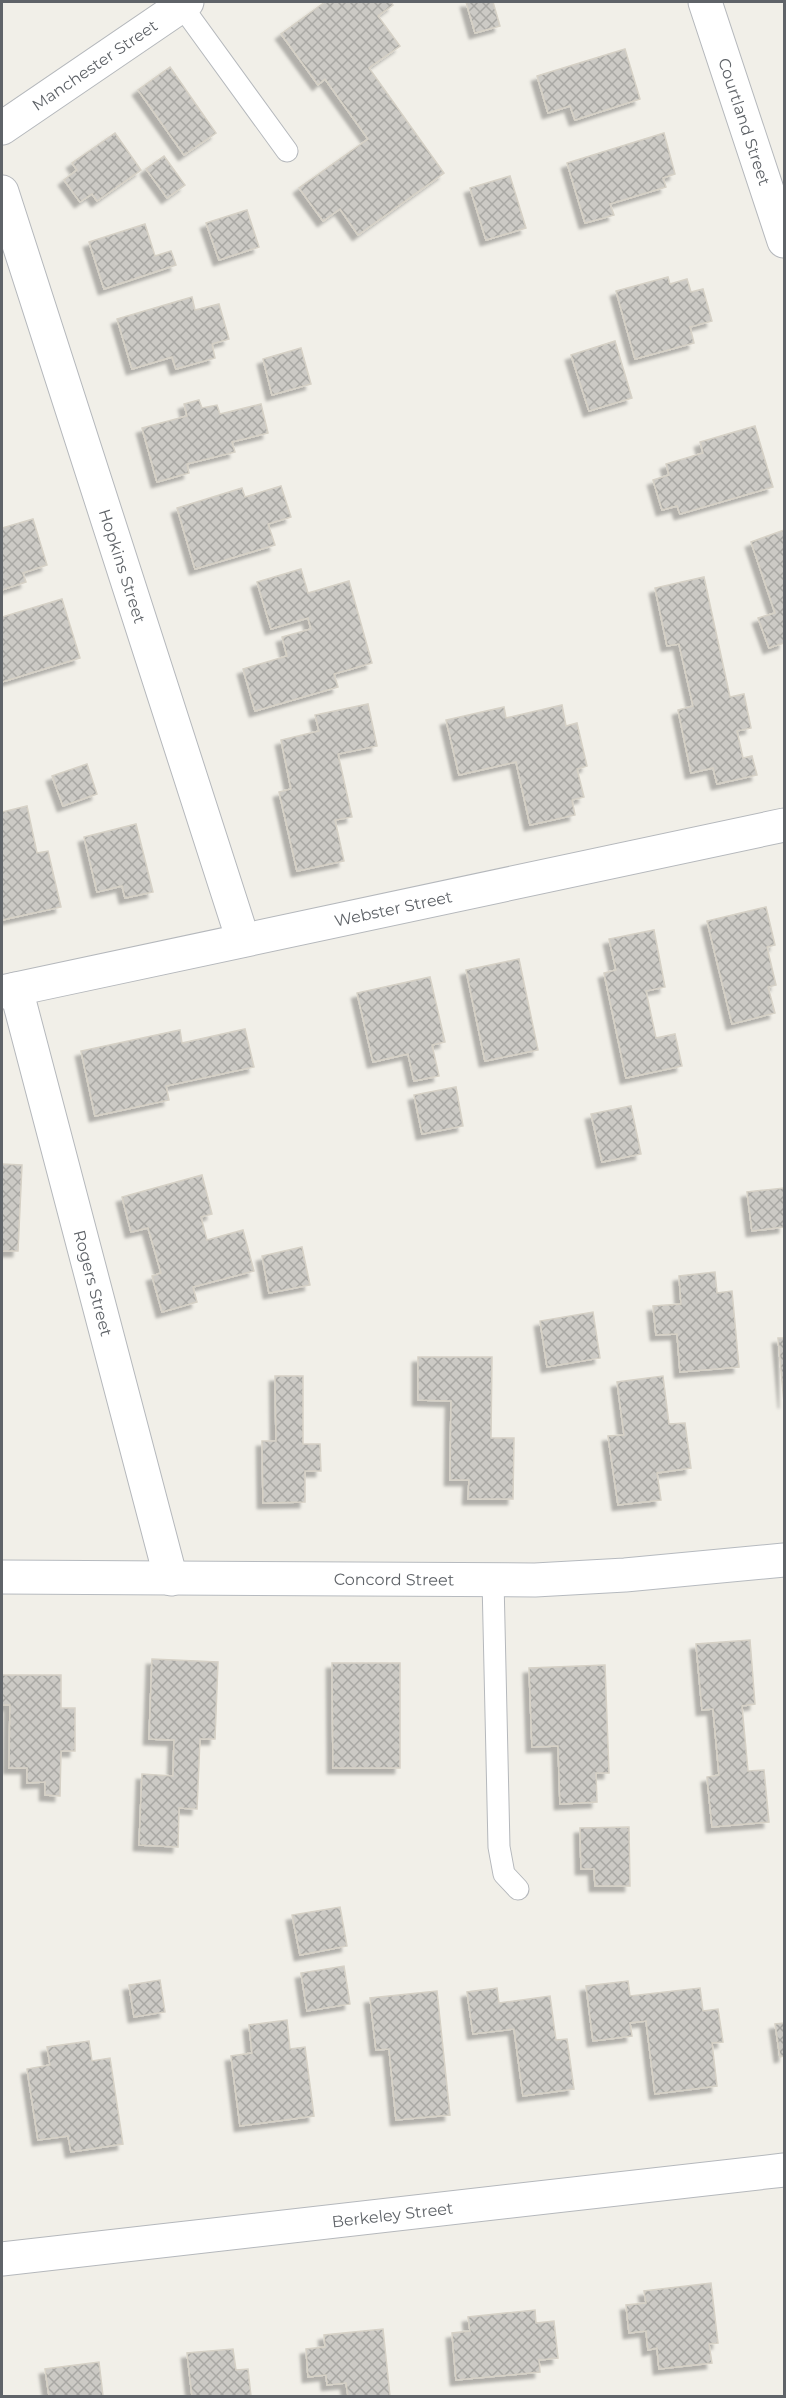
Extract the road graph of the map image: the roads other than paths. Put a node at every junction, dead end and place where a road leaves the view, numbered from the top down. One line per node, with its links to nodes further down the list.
1 (705, 2): 6 (street, Courtland Street)
2 (184, 3): 3 (street, Manchester Street); 4 (lane)
3 (2, 128)
4 (287, 151)
5 (2, 192): 8 (street, Hopkins Street)
6 (784, 241)
7 (784, 825): 8 (street, Webster Street)
8 (243, 940): 9 (street, Webster Street)
9 (9, 991): 12 (street, Rogers Street)
10 (784, 1560): 13 (street, Concord Street)
11 (2, 1577): 12 (street, Concord Street)
12 (171, 1579): 13 (street, Concord Street)
13 (492, 1580): 14 (lane)
14 (518, 1888)
15 (784, 2170): 16 (street, Berkeley Street)
16 (2, 2259)

